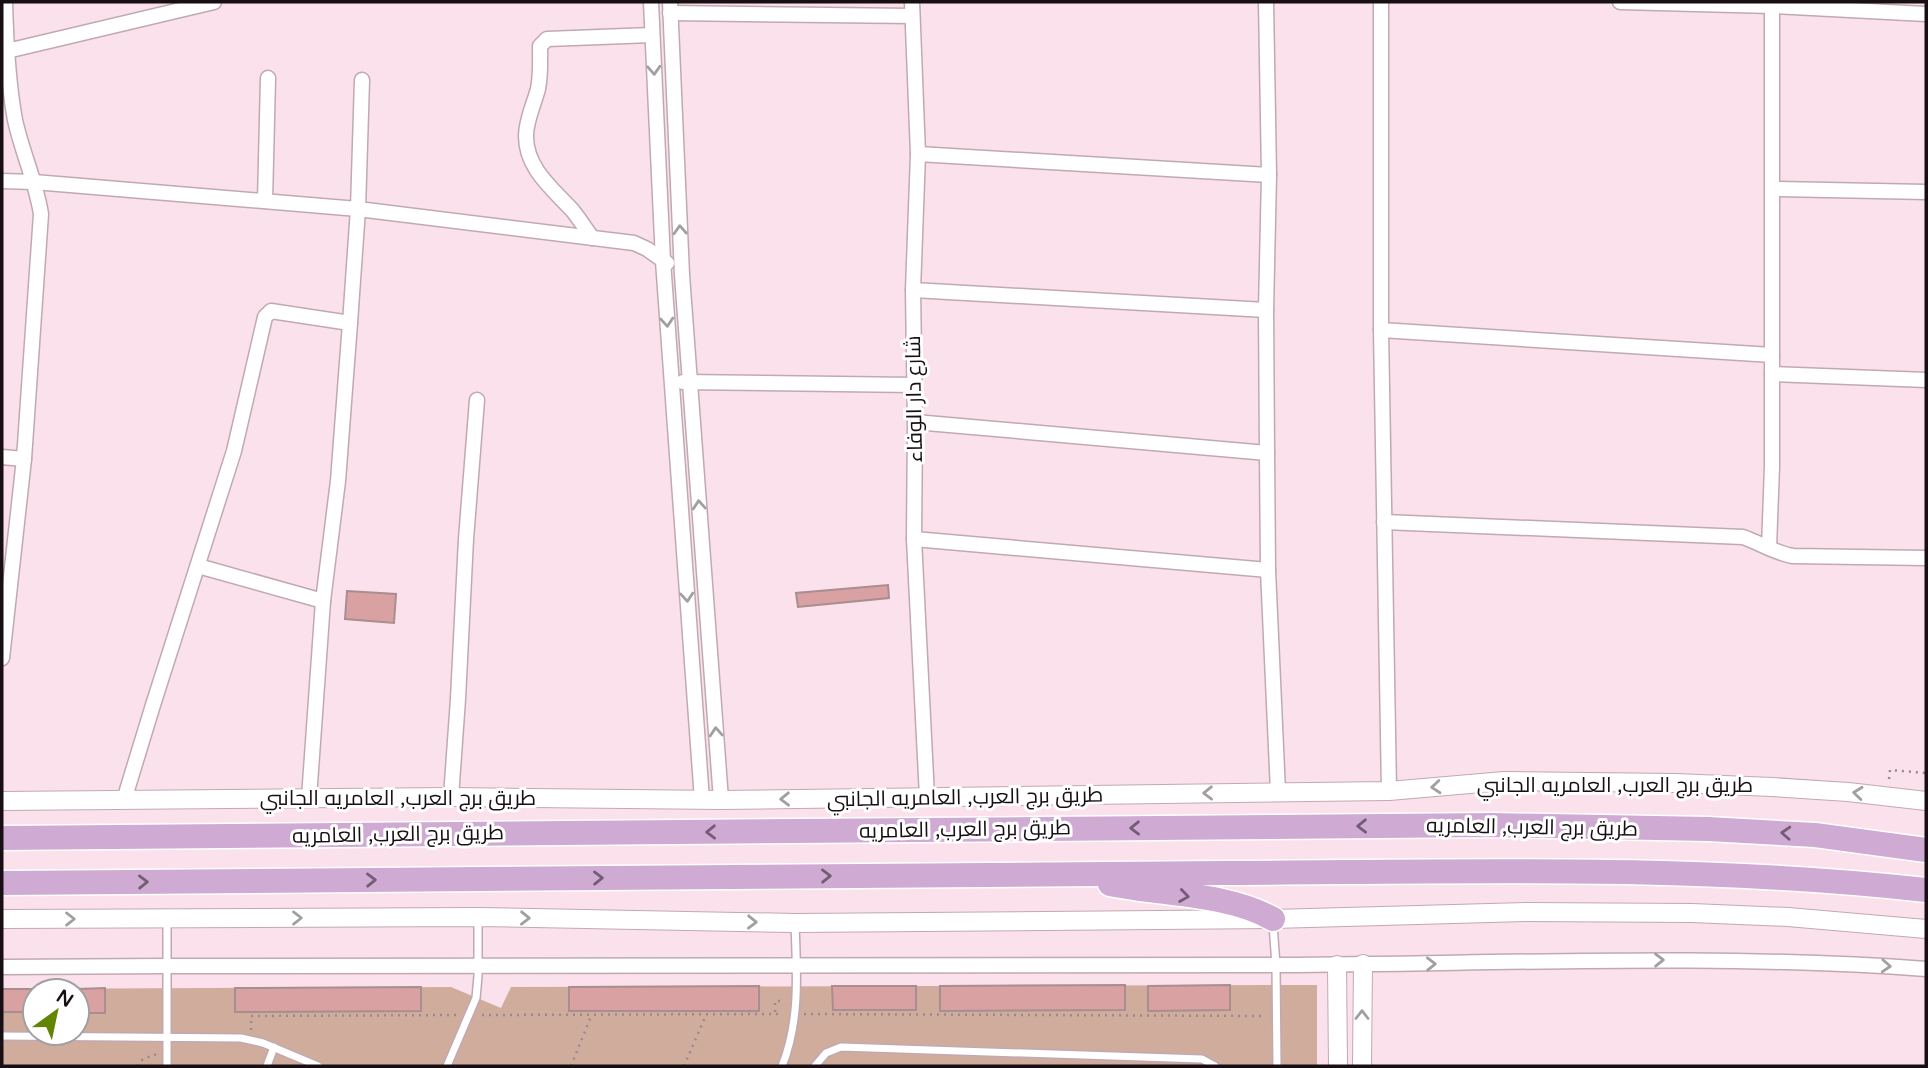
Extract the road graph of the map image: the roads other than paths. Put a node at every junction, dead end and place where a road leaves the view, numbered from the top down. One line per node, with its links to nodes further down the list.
1 (5, 2): 13 (street)
2 (215, 2): 7 (street)
3 (650, 2): 12 (street)
4 (1266, 2): 17 (street)
5 (1381, 2): 30 (street)
6 (1620, 2): 8 (street)
7 (200, 4): 13 (street)
8 (1772, 4): 11 (street); 20 (street)
9 (670, 8): 10 (street); 26 (street, one-way to 9)
10 (912, 9): 16 (street, شارع دار الوفاء)
11 (1926, 14)
12 (652, 35): 24 (street); 25 (street, one-way to 25)
13 (7, 51): 19 (street)
14 (268, 78): 22 (street)
15 (362, 80): 23 (street)
16 (918, 154): 17 (street); 27 (street, شارع دار الوفاء)
17 (1269, 174): 28 (street)
18 (2, 181): 19 (street)
19 (34, 182): 22 (street); 41 (street)
20 (1773, 189): 21 (street); 31 (street)
21 (1926, 192)
22 (265, 201): 23 (street)
23 (358, 209): 24 (street); 29 (street)
24 (592, 238): 25 (street)
25 (663, 261): 26 (street); 35 (street, one-way to 35)
26 (682, 275): 34 (street)
27 (913, 290): 28 (street); 36 (street, شارع دار الوفاء)
28 (1266, 310): 39 (street)
29 (350, 323): 47 (street); 49 (street)
30 (1381, 330): 31 (street); 42 (street)
31 (1772, 355): 32 (street)
32 (1772, 374): 33 (street); 44 (street)
33 (1926, 380)
34 (690, 382): 35 (street); 36 (street); 51 (street, one-way to 34)
35 (671, 383): 52 (street, one-way to 52)
36 (915, 385): 38 (street, شارع دار الوفاء)
37 (477, 400): 55 (street)
38 (915, 422): 39 (street); 43 (street, شارع دار الوفاء)
39 (1267, 453): 48 (street)
40 (2, 457): 41 (street)
41 (24, 459): 46 (street)
42 (1384, 522): 44 (street); 53 (street)
43 (914, 539): 48 (street); 56 (street, شارع دار الوفاء)
44 (1769, 548): 45 (street)
45 (1926, 558)
46 (8, 559): 50 (street)
47 (198, 566): 49 (street); 58 (street)
48 (1268, 570): 54 (street)
49 (323, 601): 57 (street)
50 (2, 658)
51 (711, 658): 52 (street); 60 (street, one-way to 51)
52 (692, 660): 59 (street)
53 (1390, 791): 54 (street, طريق برج العرب, العامريه الجانبي); 62 (street, طريق برج العرب, العامريه الجانبي, one-way to 53)
54 (1278, 792): 56 (street, طريق برج العرب, العامريه الجانبي, one-way to 56)
55 (451, 797): 57 (street, طريق برج العرب, العامريه الجانبي); 59 (street, طريق برج العرب, العامريه الجانبي)
56 (927, 797): 60 (street, طريق برج العرب, العامريه الجانبي, one-way to 60)
57 (309, 798): 58 (street, طريق برج العرب, العامريه الجانبي)
58 (124, 800): 61 (street, طريق برج العرب, العامريه الجانبي)
59 (702, 800): 60 (street, طريق برج العرب, العامريه الجانبي)
60 (721, 800)
61 (2, 801)
62 (1926, 801)
63 (2, 838): 64 (highway, طريق برج العرب, العامريه, one-way to 63)
64 (1926, 850)
65 (1069, 873): 66 (highway, one-way to 65); 67 (highway); 71 (highway, one-way to 71)
66 (2, 883)
67 (1926, 890)
68 (478, 917): 69 (street, one-way to 68); 72 (street, one-way to 72); 76 (lane)
69 (167, 918): 70 (street, one-way to 69); 75 (lane)
70 (2, 919)
71 (1273, 919): 72 (street); 73 (street); 78 (lane)
72 (794, 923): 77 (lane)
73 (1926, 929)
74 (1363, 964): 79 (street); 81 (street, one-way to 81); 94 (street, one-way to 74)
75 (167, 965): 76 (street); 80 (street); 83 (lane)
76 (478, 965): 77 (street); 88 (lane)
77 (796, 965): 78 (street); 89 (lane)
78 (1276, 965): 79 (street); 92 (lane)
79 (1337, 965): 93 (street)
80 (2, 967)
81 (1926, 969)
82 (2, 1036): 83 (lane)
83 (167, 1037): 84 (lane); 85 (lane)
84 (274, 1047): 86 (lane); 87 (lane)
85 (167, 1066)
86 (267, 1066)
87 (318, 1066)
88 (447, 1066)
89 (782, 1066)
90 (815, 1066): 91 (lane)
91 (1215, 1066)
92 (1277, 1066)
93 (1338, 1066)
94 (1362, 1066)

